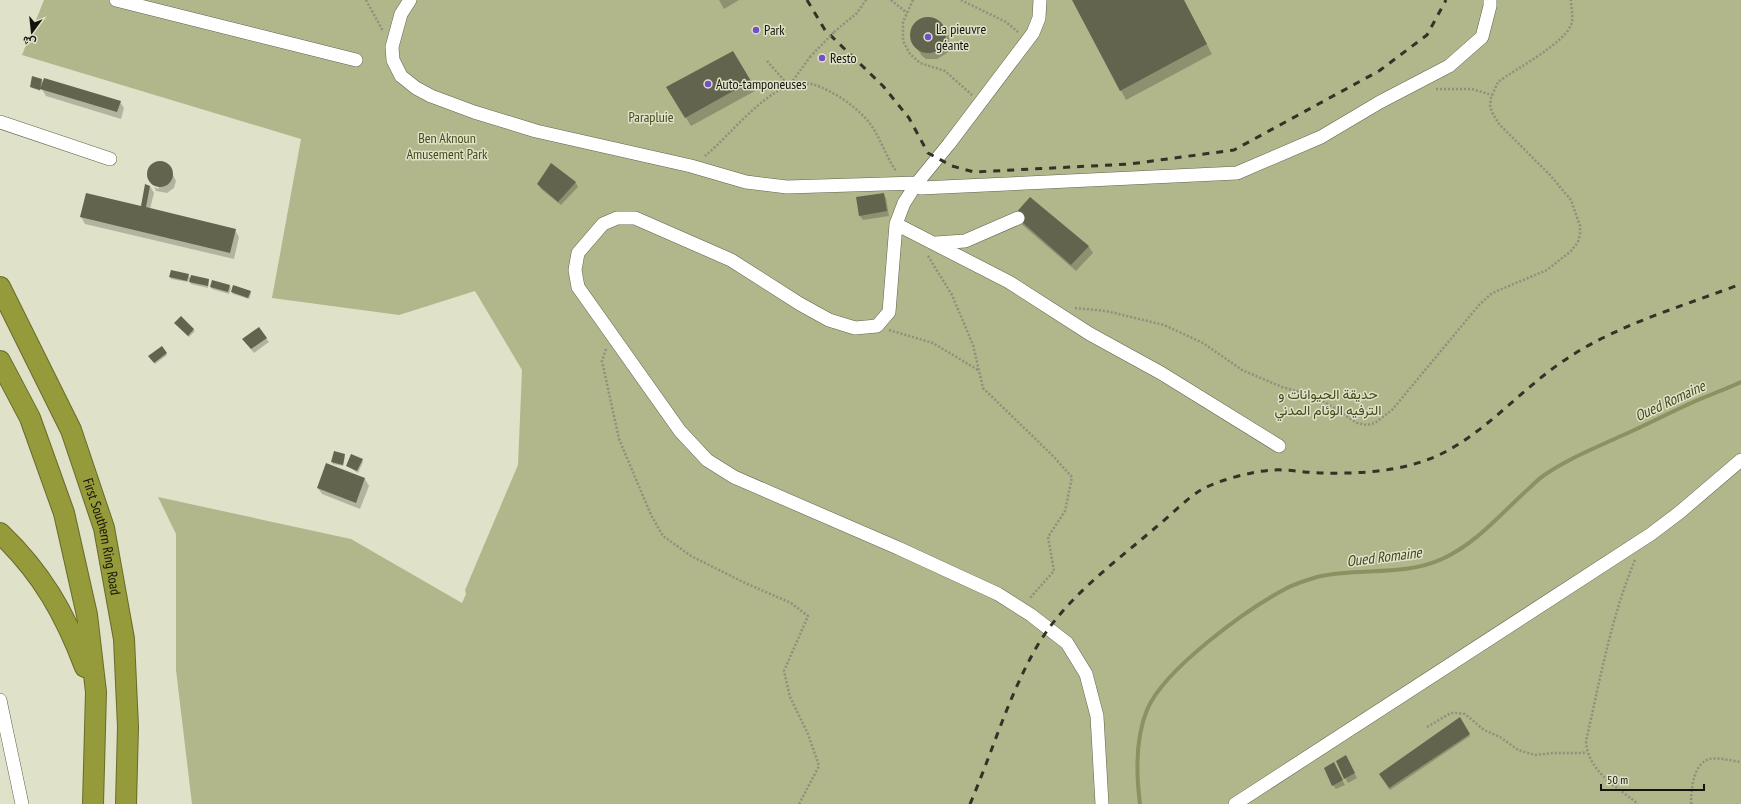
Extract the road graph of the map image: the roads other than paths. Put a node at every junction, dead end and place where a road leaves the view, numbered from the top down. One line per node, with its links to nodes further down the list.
1 (116, 0): 5 (street)
2 (410, 0): 7 (street)
3 (1040, 0): 10 (street)
4 (1490, 0): 10 (street)
5 (356, 60)
6 (418, 75): 7 (street)
7 (401, 76): 10 (street)
8 (0, 122): 9 (street)
9 (110, 159)
10 (916, 184): 12 (street)
11 (1018, 218): 13 (street)
12 (896, 224): 13 (street); 24 (street)
13 (934, 243): 16 (street)
14 (0, 287): 23 (highway, First Southern Ring Road)
15 (0, 361): 19 (highway)
16 (1279, 446)
17 (1741, 460): 25 (street)
18 (0, 534): 19 (highway)
19 (96, 692): 22 (highway)
20 (0, 700): 21 (street)
21 (22, 804)
22 (93, 804)
23 (126, 804)
24 (1102, 804)
25 (1235, 804)

